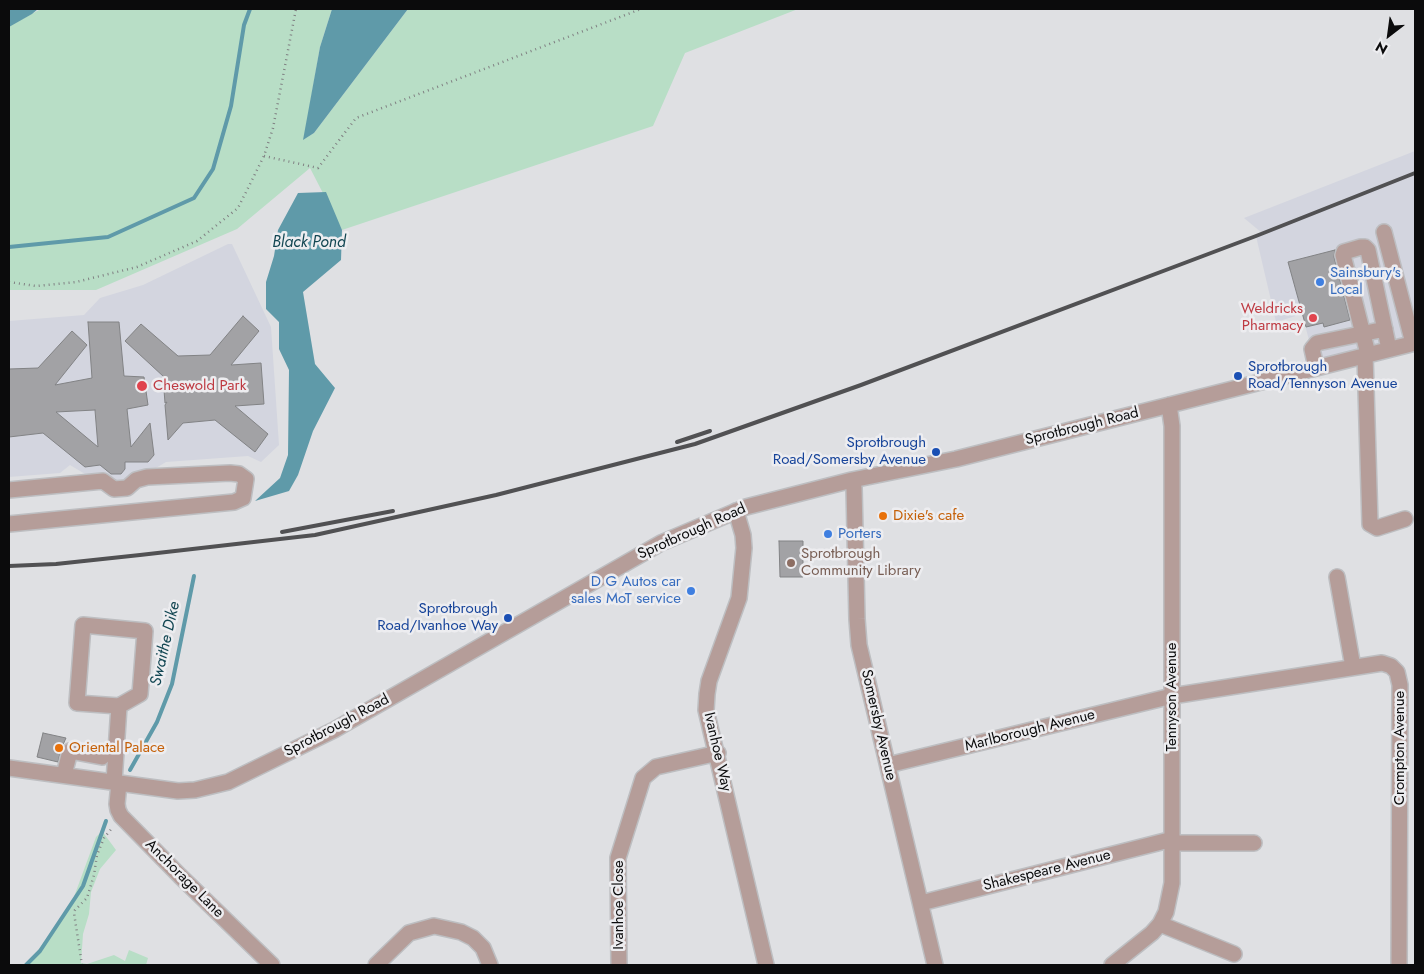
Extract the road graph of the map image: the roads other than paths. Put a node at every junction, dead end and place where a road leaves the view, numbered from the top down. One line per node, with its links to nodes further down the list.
1 (1384, 232): 4 (street)
2 (1385, 329): 3 (street); 3 (street); 5 (street)
3 (1362, 334): 6 (street); 7 (street)
4 (1414, 343): 5 (street, Sprotbrough Road)
5 (1389, 349): 6 (street, Sprotbrough Road)
6 (1366, 355): 7 (street, Sprotbrough Road); 14 (street)
7 (1316, 367): 8 (street, Sprotbrough Road)
8 (1169, 405): 9 (street, Sprotbrough Road); 19 (street, Tennyson Avenue)
9 (852, 480): 12 (street, Sprotbrough Road); 23 (street, Somersby Avenue)
10 (119, 488): 11 (street); 13 (street); 13 (street)
11 (9, 490)
12 (736, 511): 21 (street, Ivanhoe Way); 26 (street, Sprotbrough Road)
13 (120, 513): 15 (street)
14 (1405, 519)
15 (9, 524)
16 (1337, 577): 17 (street)
17 (1353, 667): 18 (street, Crompton Avenue); 19 (street, Crompton Avenue)
18 (1408, 684): 39 (street, Crompton Avenue)
19 (1172, 696): 23 (street, Marlborough Avenue); 27 (street, Tennyson Avenue)
20 (119, 706): 20 (street); 26 (street)
21 (718, 753): 35 (street, Ivanhoe Close); 36 (street, Ivanhoe Way)
22 (102, 757): 25 (street)
23 (888, 765): 29 (street, Somersby Avenue)
24 (9, 768): 25 (street, Sprotbrough Road)
25 (64, 775): 26 (street, Sprotbrough Road)
26 (116, 783): 32 (street, Anchorage Lane)
27 (1173, 841): 28 (street, Shakespeare Avenue); 29 (street, Shakespeare Avenue); 30 (street, Tennyson Avenue)
28 (1254, 843)
29 (920, 903): 37 (street, Somersby Avenue)
30 (1160, 924): 31 (street); 38 (street, Tennyson Avenue)
31 (1234, 954)
32 (263, 962)
33 (376, 965): 34 (street)
34 (490, 965)
35 (619, 965)
36 (766, 965)
37 (935, 965)
38 (1112, 965)
39 (1399, 965)

